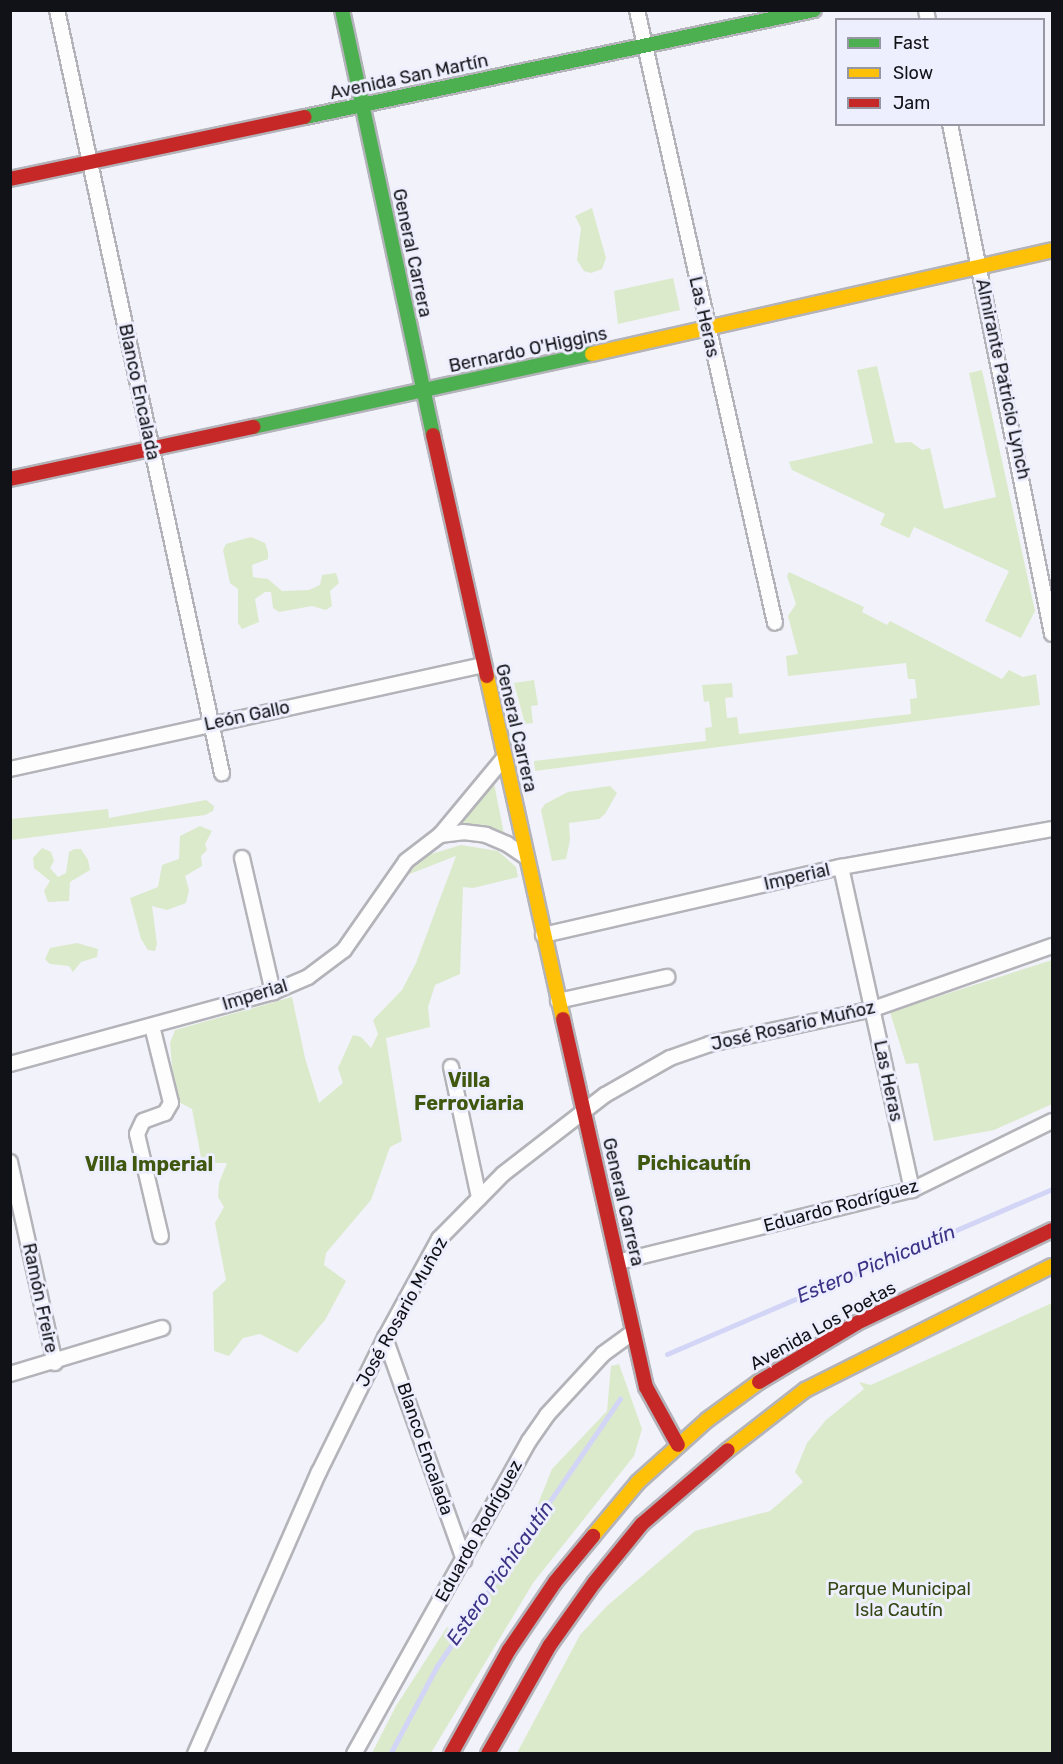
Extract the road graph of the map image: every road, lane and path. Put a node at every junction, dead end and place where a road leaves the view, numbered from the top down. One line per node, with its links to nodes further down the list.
1 (57, 10): 8 (street, Blanco Encalada)
2 (342, 10): 6 (main road, General Carrera)
3 (637, 10): 5 (street, Las Heras)
4 (814, 10): 5 (main road, Avenida San Martín)
5 (644, 46): 6 (main road, Avenida San Martín); 12 (street, Las Heras)
6 (362, 105): 8 (main road, Avenida San Martín); 13 (main road, General Carrera)
7 (950, 126): 11 (street, Almirante Patricio Lynch)
8 (90, 162): 9 (main road, Avenida San Martín); 14 (street, Blanco Encalada)
9 (10, 179)
10 (1053, 250): 11 (main road, Bernardo O'Higgins)
11 (980, 266): 12 (main road, Bernardo O'Higgins); 17 (street, Almirante Patricio Lynch)
12 (707, 329): 13 (main road, Bernardo O'Higgins); 16 (street, Las Heras)
13 (423, 391): 14 (main road, Bernardo O'Higgins); 18 (main road, General Carrera)
14 (151, 448): 15 (main road, Bernardo O'Higgins); 19 (street, Blanco Encalada)
15 (10, 478)
16 (775, 623)
17 (1053, 634)
18 (483, 665): 19 (street, León Gallo); 20 (main road, General Carrera)
19 (211, 723): 21 (street, León Gallo); 22 (street, Blanco Encalada)
20 (504, 758): 24 (street, Imperial); 25 (main road, General Carrera)
21 (10, 769)
22 (222, 773)
23 (1053, 829): 27 (street, Imperial)
24 (440, 835): 25 (street); 31 (street, Imperial)
25 (526, 857): 28 (main road, General Carrera)
26 (242, 858): 31 (street)
27 (842, 867): 28 (street, Imperial); 33 (street, Las Heras)
28 (543, 935): 32 (main road, General Carrera)
29 (1053, 946): 33 (street, José Rosario Muñoz)
30 (667, 977): 32 (street)
31 (273, 992): 34 (street, Imperial)
32 (558, 1000): 37 (main road, General Carrera)
33 (873, 1009): 37 (street, José Rosario Muñoz); 40 (street, Las Heras)
34 (152, 1026): 35 (street, Imperial); 43 (street)
35 (10, 1064)
36 (451, 1067): 41 (street)
37 (584, 1111): 41 (street, José Rosario Muñoz); 44 (main road, General Carrera)
38 (1053, 1120): 40 (street, Eduardo Rodríguez)
39 (10, 1162): 49 (street, Ramón Freire)
40 (912, 1190): 44 (street, Eduardo Rodríguez)
41 (479, 1198): 48 (street, José Rosario Muñoz)
42 (1053, 1230): 51 (main road, Avenida Los Poetas)
43 (161, 1236)
44 (618, 1262): 47 (main road, General Carrera)
45 (1053, 1266): 52 (main road)
46 (162, 1328): 49 (street)
47 (633, 1332): 51 (main road, General Carrera); 53 (street, Eduardo Rodríguez)
48 (386, 1338): 53 (street, Blanco Encalada); 54 (street, José Rosario Muñoz)
49 (55, 1363): 50 (street)
50 (10, 1374)
51 (678, 1445): 52 (main road); 56 (main road, Avenida Los Poetas)
52 (642, 1524): 57 (main road)
53 (464, 1560): 55 (street, Eduardo Rodríguez)
54 (195, 1754)
55 (354, 1754)
56 (451, 1754)
57 (489, 1754)

